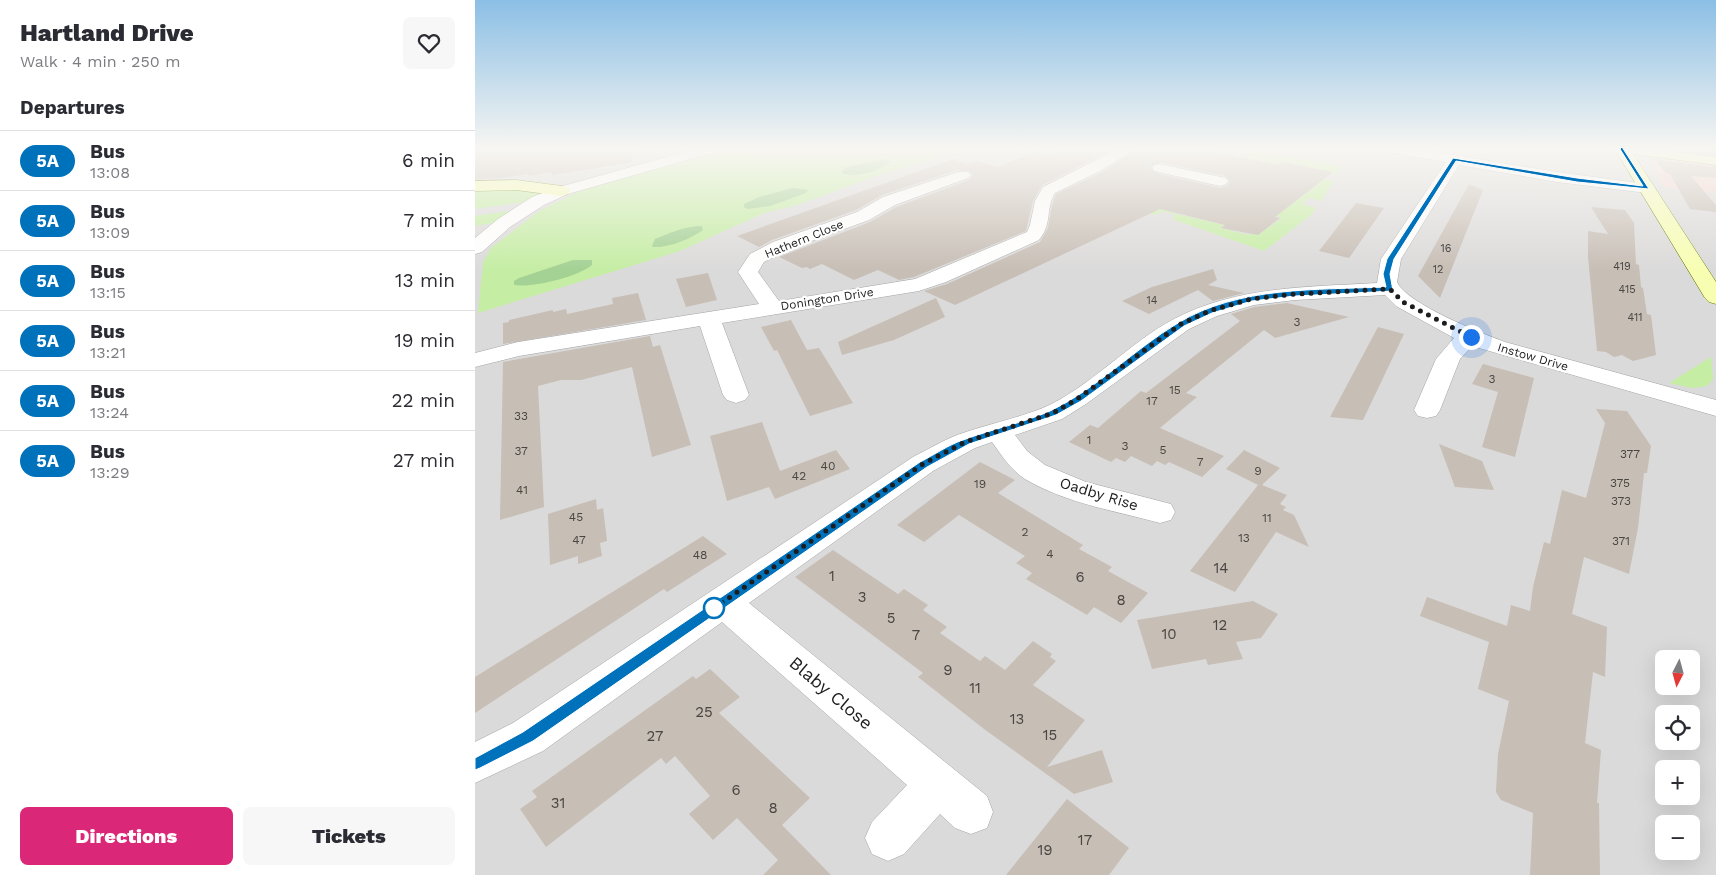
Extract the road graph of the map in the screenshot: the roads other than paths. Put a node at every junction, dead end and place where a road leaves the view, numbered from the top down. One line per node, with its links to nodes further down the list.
1 (552, 190): 7 (street)
2 (566, 190): 7 (street)
3 (921, 190): 11 (street, Hathern Close)
4 (1049, 190): 11 (street, Donington Drive)
5 (1435, 190): 9 (street)
6 (1648, 190): 10 (street)
7 (562, 191): 8 (street)
8 (475, 248)
9 (1390, 289): 13 (street, Instow Drive); 18 (street)
10 (1716, 298)
11 (771, 308): 12 (street, Donington Drive)
12 (709, 319): 14 (street, Donington Drive); 15 (street)
13 (1471, 337): 16 (street, Instow Drive); 17 (street)
14 (475, 360)
15 (736, 395)
16 (1716, 408)
17 (1427, 410)
18 (998, 431): 19 (street, Oadby Rise); 20 (street)
19 (1160, 512)
20 (723, 602): 21 (street); 22 (street, Blaby Close)
21 (475, 763)
22 (938, 784): 23 (street, Blaby Close); 24 (street)
23 (971, 812)
24 (888, 838)

